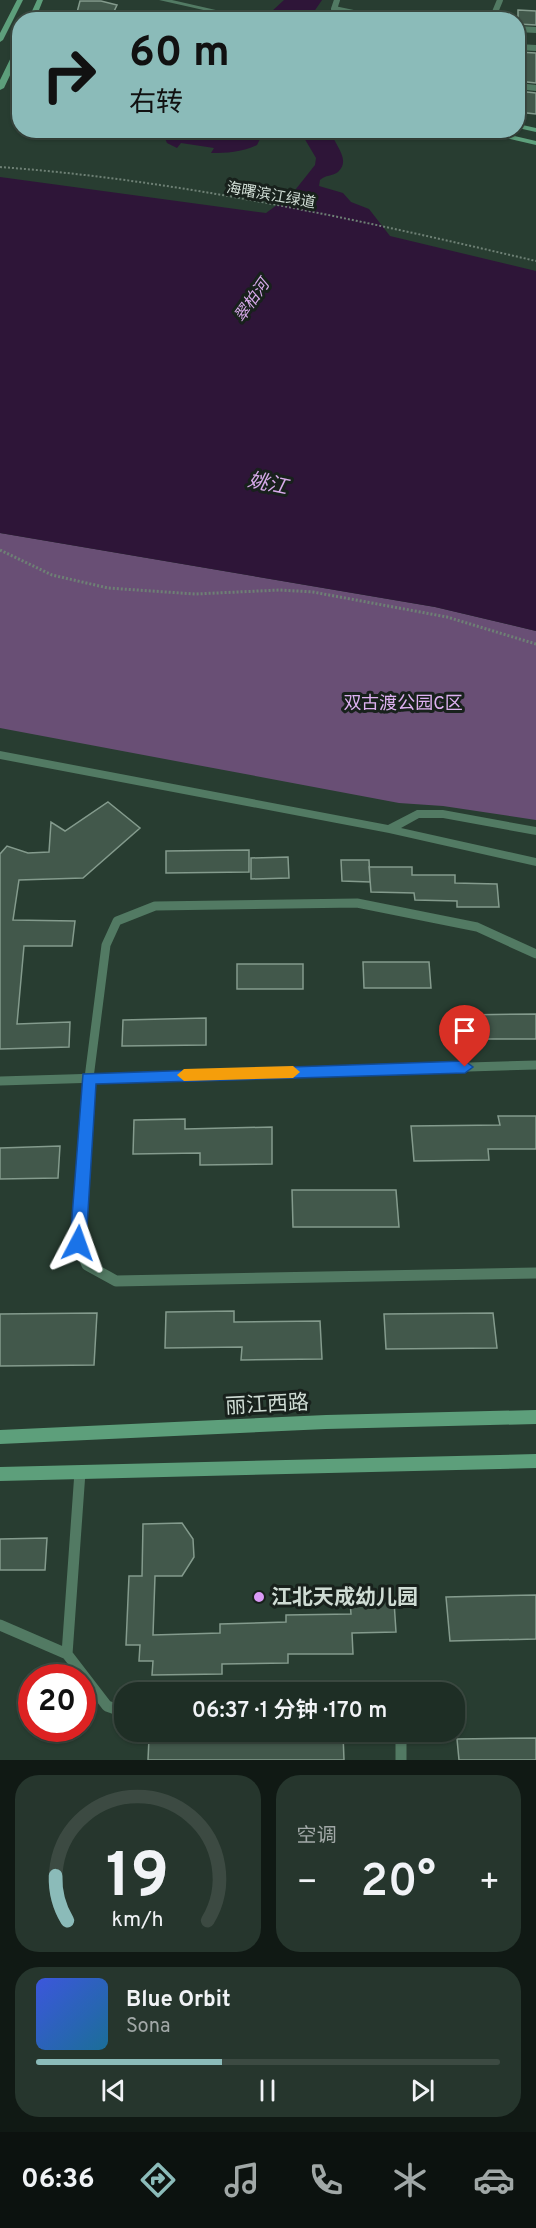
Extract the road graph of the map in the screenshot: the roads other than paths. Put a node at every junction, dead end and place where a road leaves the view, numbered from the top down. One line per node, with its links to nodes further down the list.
1 (162, 0): 3 (street)
2 (337, 0): 4 (lane)
3 (220, 12)
4 (348, 12)
5 (12, 17): 6 (main road)
6 (0, 42)
7 (12, 59): 8 (main road)
8 (0, 88)
9 (513, 138): 10 (main road)
10 (536, 143)
11 (0, 755): 12 (street)
12 (389, 830): 13 (street); 14 (street)
13 (536, 831)
14 (536, 862)
15 (536, 954): 17 (lane)
16 (536, 1065): 17 (lane)
17 (88, 1078): 18 (lane); 19 (lane)
18 (0, 1081)
19 (536, 1273)
20 (536, 1417): 21 (main road, 丽江西路)
21 (0, 1437)
22 (536, 1461): 23 (main road)
23 (80, 1472): 24 (main road); 26 (lane)
24 (0, 1474)
25 (0, 1624): 26 (lane)
26 (67, 1654): 27 (lane)
27 (114, 1708)
28 (401, 1742): 29 (lane)
29 (401, 1760)

